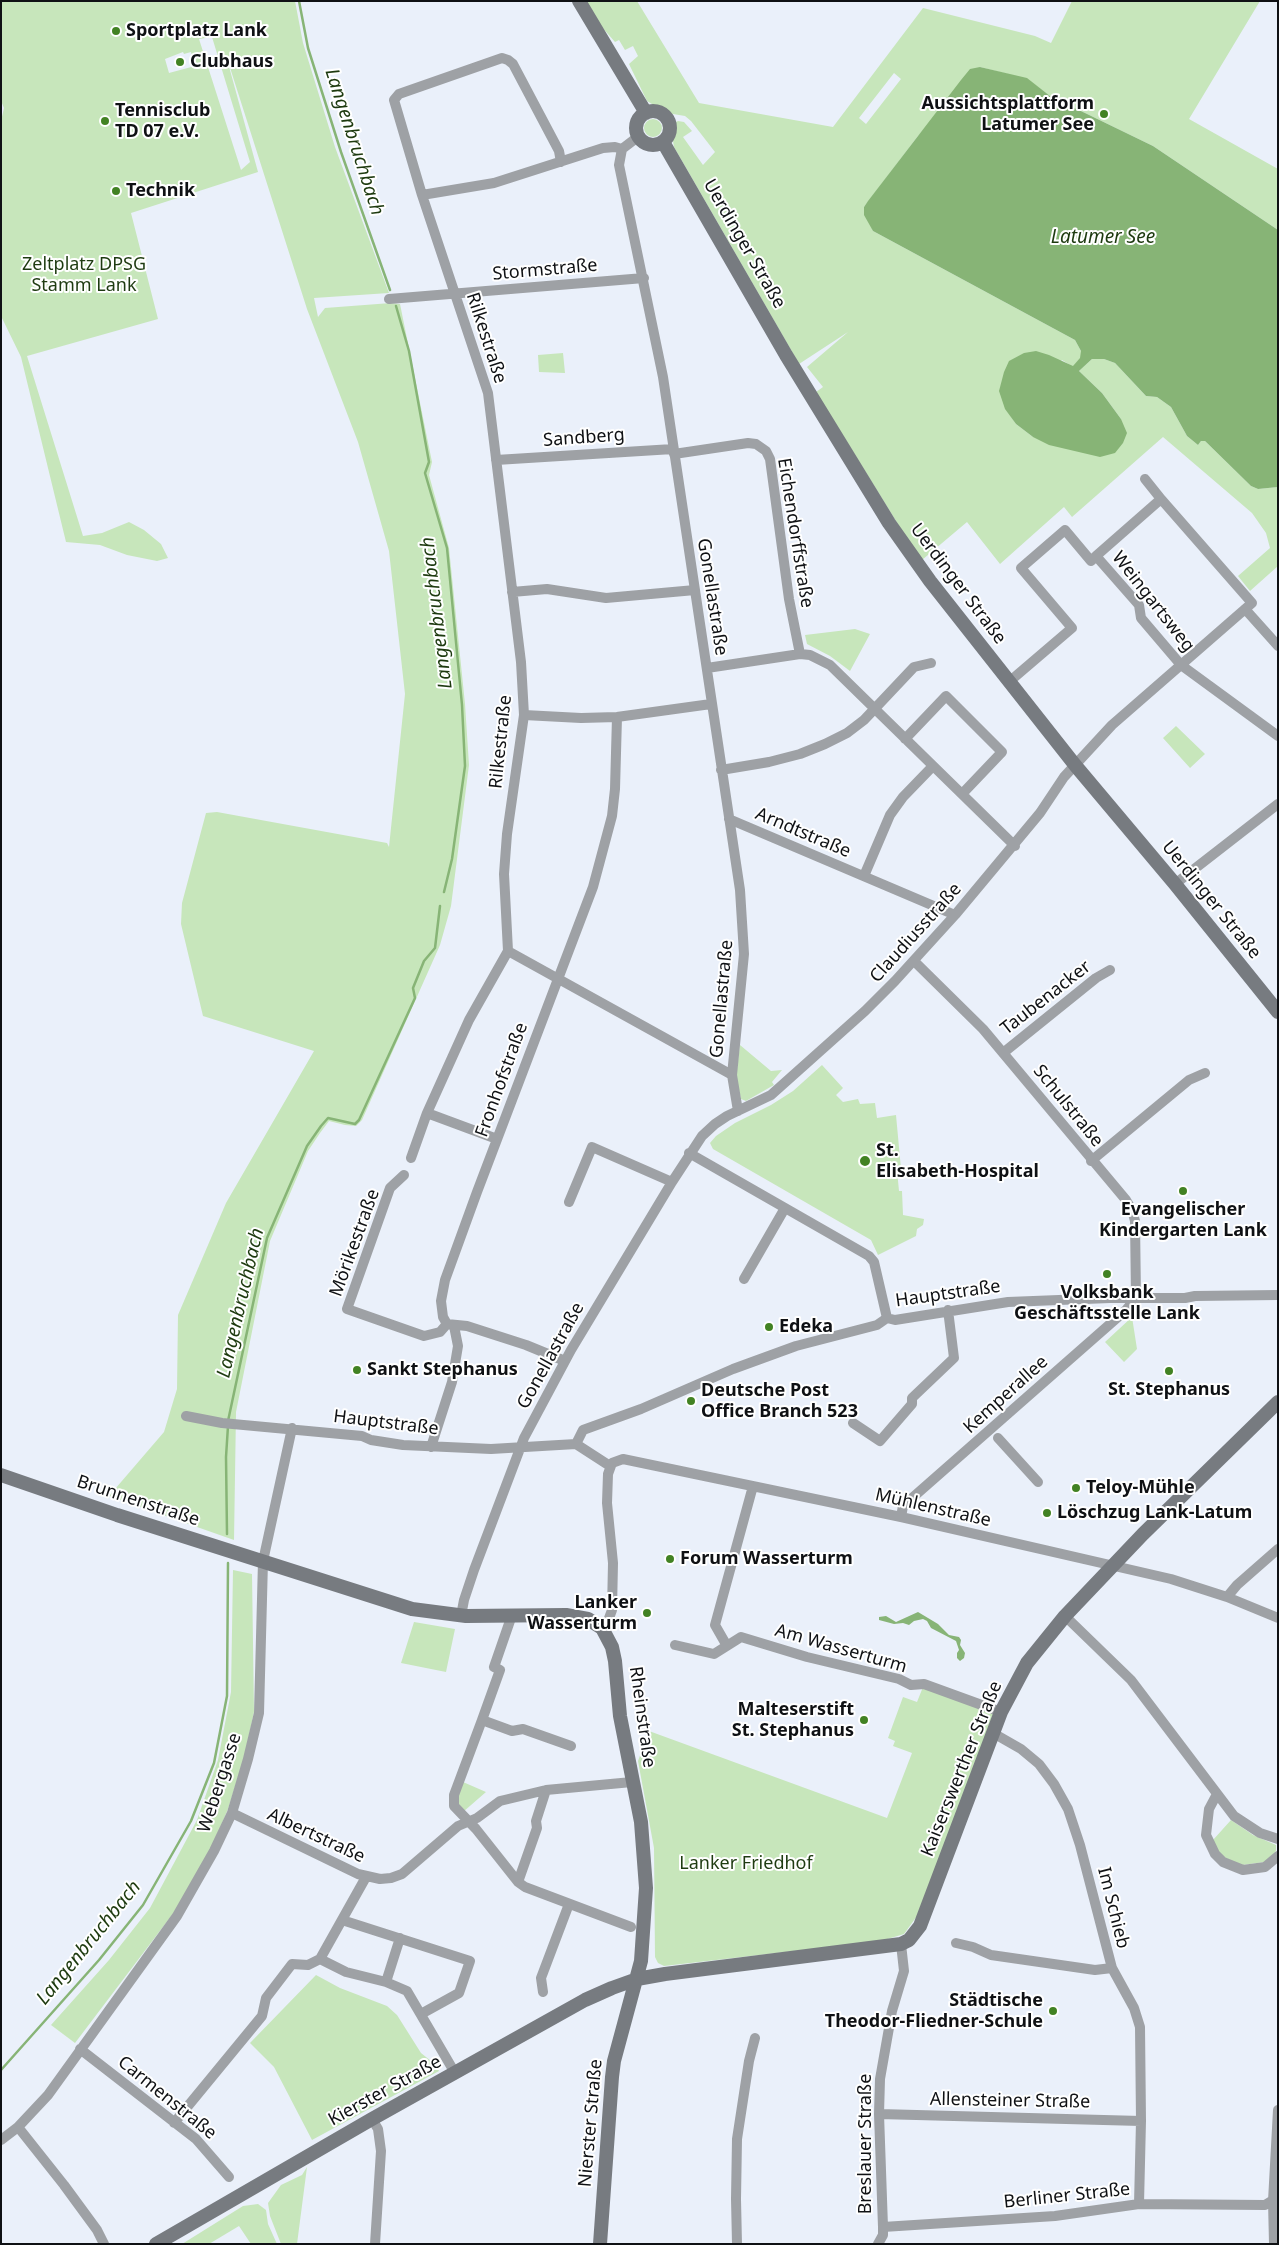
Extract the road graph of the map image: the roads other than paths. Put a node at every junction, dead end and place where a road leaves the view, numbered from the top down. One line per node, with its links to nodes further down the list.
1 (579, 1): 2 (street)
2 (646, 113): 3 (street); 4 (street)
3 (638, 136): 4 (street); 5 (street)
4 (663, 142): 24 (street, Uerdinger Straße)
5 (622, 149): 6 (street); 8 (street, Gonellastraße)
6 (561, 162): 7 (street); 7 (street, Rilkestraße)
7 (422, 195): 9 (street, Rilkestraße)
8 (644, 278): 9 (street, Stormstraße); 11 (street, Gonellastraße)
9 (455, 293): 10 (street, Stormstraße); 12 (street, Rilkestraße)
10 (388, 299)
11 (673, 451): 12 (street, Sandberg); 16 (street, Gonellastraße); 20 (street, Eichendorffstraße)
12 (496, 460): 17 (street, Rilkestraße)
13 (1145, 479): 14 (street)
14 (1161, 499): 15 (street); 18 (street)
15 (1096, 556): 22 (street, Weingartsweg); 24 (street, Weingartsweg)
16 (695, 590): 17 (street); 23 (street, Gonellastraße)
17 (512, 592): 27 (street, Rilkestraße)
18 (1245, 609): 19 (street); 22 (street, Claudiusstraße)
19 (1278, 646)
20 (800, 654): 23 (street); 26 (street)
21 (930, 663): 26 (street)
22 (1181, 665): 29 (street, Weingartsweg); 31 (street, Claudiusstraße)
23 (706, 668): 25 (street, Gonellastraße)
24 (1010, 681): 31 (street, Uerdinger Straße)
25 (712, 704): 28 (street); 33 (street, Gonellastraße)
26 (875, 710): 30 (street); 33 (street)
27 (524, 715): 28 (street); 41 (street, Rilkestraße)
28 (617, 717): 44 (street, Fronhofstraße)
29 (1278, 736)
30 (905, 739): 32 (street); 34 (street)
31 (1075, 765): 37 (street, Claudiusstraße); 39 (street, Uerdinger Straße)
32 (934, 766): 34 (street); 38 (street, Arndtstraße)
33 (721, 770): 36 (street, Gonellastraße)
34 (962, 794): 37 (street)
35 (1278, 804): 39 (street)
36 (729, 819): 38 (street, Arndtstraße); 48 (street, Gonellastraße)
37 (1014, 846): 40 (street, Claudiusstraße)
38 (864, 876): 40 (street, Arndtstraße)
39 (1176, 884): 45 (street, Uerdinger Straße)
40 (955, 915): 42 (street, Claudiusstraße)
41 (508, 951): 44 (street); 51 (street)
42 (914, 961): 46 (street, Schulstraße); 49 (street, Claudiusstraße)
43 (1110, 970): 46 (street, Taubenacker)
44 (557, 978): 48 (street); 52 (street, Fronhofstraße)
45 (1276, 1008)
46 (1003, 1053): 55 (street, Schulstraße)
47 (1205, 1073): 55 (street)
48 (732, 1074): 50 (street)
49 (759, 1102): 50 (street, Gonellastraße)
50 (738, 1111): 53 (street, Gonellastraße)
51 (427, 1113): 52 (street); 54 (street)
52 (497, 1139): 65 (street, Fronhofstraße)
53 (689, 1153): 57 (street, Gonellastraße); 59 (street)
54 (411, 1158)
55 (1091, 1161): 62 (street, Schulstraße)
56 (404, 1175): 65 (street, Mörikestraße)
57 (672, 1182): 58 (street); 66 (street, Gonellastraße)
58 (568, 1202)
59 (786, 1208): 60 (street); 64 (street)
60 (744, 1279)
61 (1278, 1294): 62 (street, Hauptstraße)
62 (1136, 1298): 63 (street, Hauptstraße); 79 (street, Kemperallee)
63 (948, 1310): 64 (street, Hauptstraße); 69 (street)
64 (887, 1318): 72 (street, Hauptstraße)
65 (450, 1325): 66 (street); 73 (street, Fronhofstraße)
66 (565, 1361): 74 (street, Gonellastraße)
67 (1278, 1402): 82 (street, Kaiserswerther Straße)
68 (186, 1416): 70 (street, Hauptstraße)
69 (853, 1423)
70 (292, 1428): 73 (street, Hauptstraße); 81 (street, Webergasse)
71 (998, 1438): 77 (street)
72 (579, 1446): 74 (street, Hauptstraße); 75 (street)
73 (431, 1447): 74 (street, Hauptstraße)
74 (518, 1449): 85 (street, Gonellastraße)
75 (610, 1466): 78 (street, Mühlenstraße); 88 (street)
76 (1, 1475): 81 (street, Brunnenstraße)
77 (1038, 1482)
78 (753, 1486): 79 (street, Mühlenstraße); 90 (street)
79 (901, 1517): 82 (street, Mühlenstraße)
80 (1278, 1549): 83 (street)
81 (263, 1561): 85 (street, Brunnenstraße); 98 (street, Webergasse)
82 (1113, 1565): 83 (street, Mühlenstraße); 86 (street, Kaiserswerther Straße)
83 (1227, 1597): 87 (street, Mühlenstraße)
84 (512, 1615): 85 (street, Brunnenstraße); 88 (street, Brunnenstraße); 92 (street)
85 (461, 1616)
86 (1065, 1616): 91 (street, Kaiserswerther Straße); 97 (street)
87 (1278, 1618)
88 (602, 1628): 95 (street, Rheinstraße)
89 (675, 1645): 90 (street, Am Wasserturm)
90 (727, 1646): 91 (street, Am Wasserturm)
91 (1001, 1712): 93 (street, Kaiserswerther Straße)
92 (482, 1720): 94 (street); 99 (street)
93 (993, 1733): 109 (street, Kaiserswerther Straße); 111 (street, Im Schieb)
94 (571, 1746)
95 (632, 1782): 96 (street, Albertstraße); 112 (street, Rheinstraße)
96 (546, 1790): 99 (street, Albertstraße); 103 (street)
97 (1216, 1794): 100 (street); 101 (street)
98 (232, 1813): 102 (street, Albertstraße); 117 (street, Webergasse)
99 (467, 1821): 102 (street, Albertstraße); 103 (street)
100 (1278, 1839)
101 (1278, 1856)
102 (366, 1877): 105 (street)
103 (518, 1882): 104 (street)
104 (569, 1904): 106 (street); 114 (street)
105 (342, 1920): 107 (street); 110 (street)
106 (631, 1927)
107 (400, 1938): 113 (street); 115 (street)
108 (956, 1943): 111 (street, Im Schieb)
109 (901, 1944): 112 (street); 120 (street, Breslauer Straße)
110 (320, 1959): 113 (street); 123 (street)
111 (1112, 1968): 122 (street)
112 (637, 1979): 118 (street, Kierster Straße); 133 (street, Nierster Straße)
113 (386, 1982): 115 (street)
114 (543, 1992)
115 (422, 2014): 118 (street)
116 (755, 2038): 134 (street)
117 (80, 2049): 123 (street, Carmenstraße); 124 (street, Webergasse)
118 (455, 2073): 121 (street, Kierster Straße)
119 (1278, 2110): 127 (street)
120 (879, 2114): 122 (street, Allensteiner Straße); 129 (street, Breslauer Straße)
121 (372, 2119): 131 (street, Kierster Straße); 132 (street)
122 (1141, 2121): 128 (street)
123 (174, 2123): 126 (street, Carmenstraße)
124 (18, 2128): 125 (street, Webergasse); 130 (street)
125 (1, 2140)
126 (229, 2177)
127 (1275, 2199): 128 (street, Berliner Straße); 136 (street)
128 (1139, 2204): 129 (street, Berliner Straße)
129 (883, 2227): 135 (street)
130 (104, 2244)
131 (156, 2244)
132 (375, 2244)
133 (600, 2244)
134 (737, 2244)
135 (878, 2244)
136 (1274, 2244)

